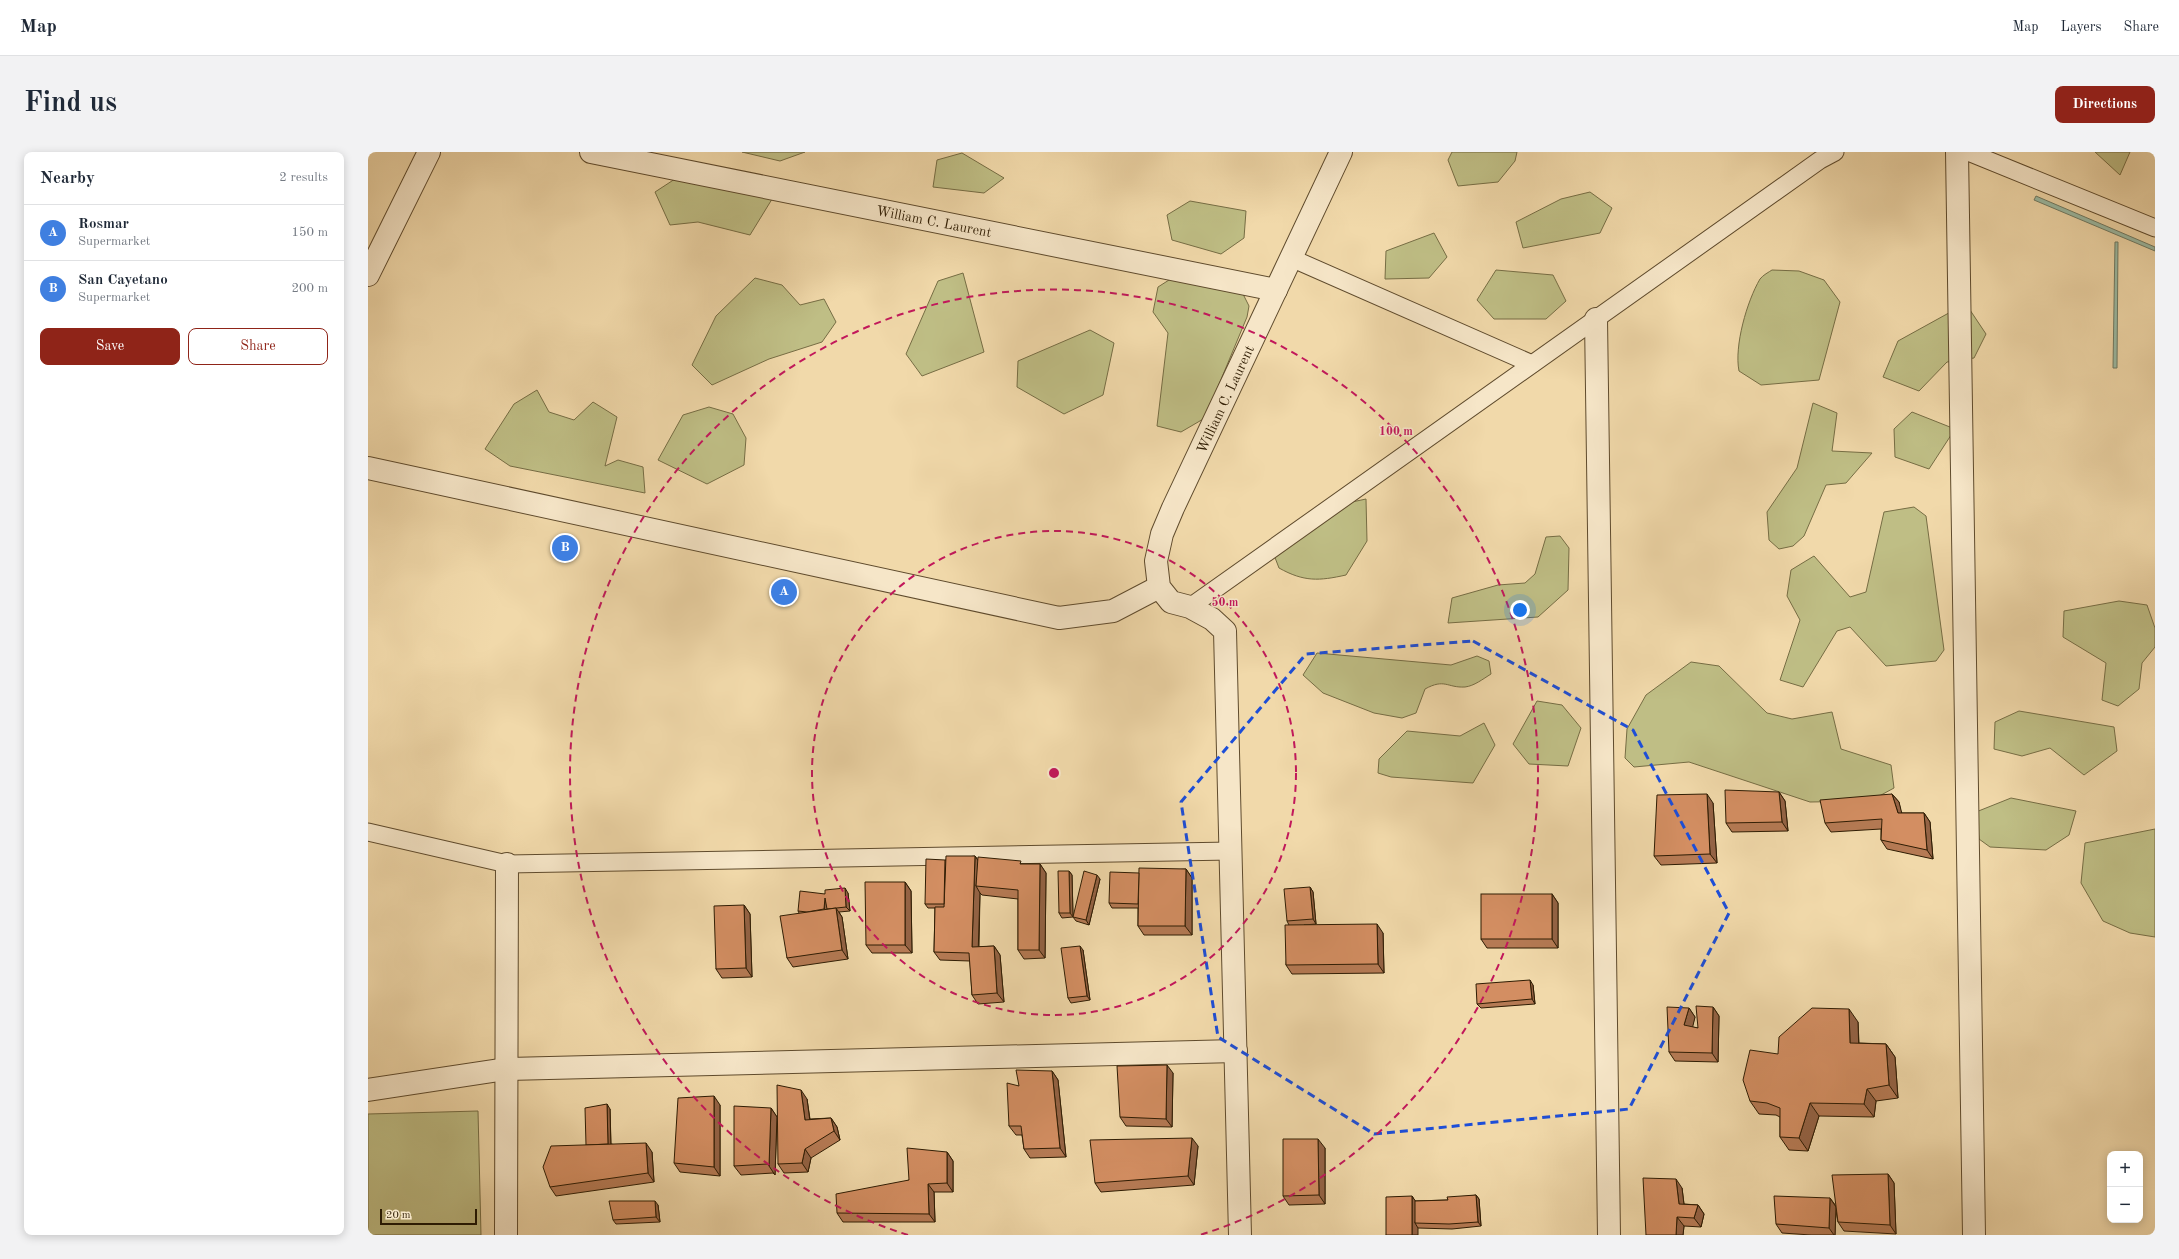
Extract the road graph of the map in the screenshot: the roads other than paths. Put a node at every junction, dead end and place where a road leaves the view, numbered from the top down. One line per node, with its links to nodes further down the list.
1 (429, 152): 9 (street)
2 (591, 152): 10 (street, William C. Laurent)
3 (1341, 152): 8 (street, William C. Laurent)
4 (1836, 152): 11 (lane)
5 (1957, 152): 25 (street)
6 (1968, 152): 7 (lane)
7 (2155, 228)
8 (1291, 258): 10 (street, William C. Laurent); 12 (lane)
9 (368, 275)
10 (1276, 290): 14 (street, William C. Laurent)
11 (1596, 318): 12 (lane); 24 (street)
12 (1532, 364): 15 (lane)
13 (368, 468): 14 (street)
14 (1159, 587): 15 (street)
15 (1190, 606): 17 (street)
16 (368, 832): 18 (lane)
17 (1231, 851): 18 (lane); 19 (street)
18 (507, 864): 20 (street)
19 (1236, 1051): 20 (street); 23 (street)
20 (506, 1069): 21 (street); 22 (street)
21 (368, 1090)
22 (506, 1235)
23 (1240, 1235)
24 (1609, 1235)
25 (1974, 1235)

